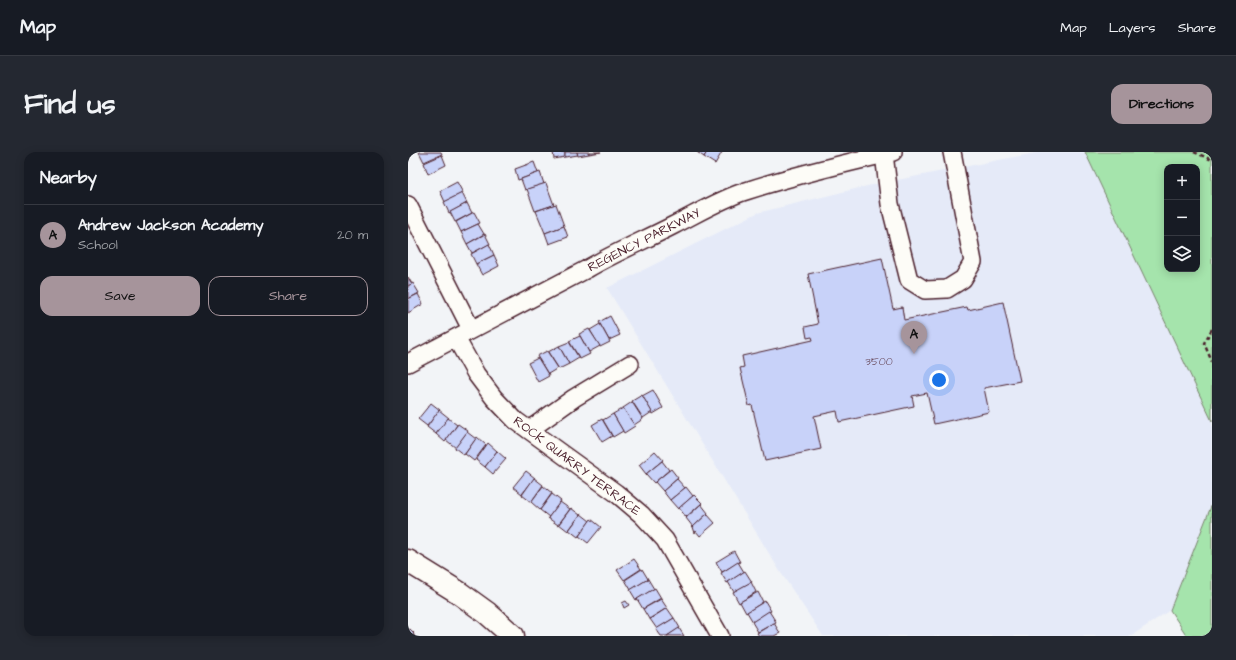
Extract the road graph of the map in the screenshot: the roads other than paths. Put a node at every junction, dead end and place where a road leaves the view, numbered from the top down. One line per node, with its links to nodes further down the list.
1 (952, 152): 2 (street)
2 (888, 153): 4 (street, REGENCY PARKWAY)
3 (408, 205): 4 (street)
4 (471, 329): 5 (street, REGENCY PARKWAY)
5 (456, 338): 6 (street, REGENCY PARKWAY); 8 (street, ROCK QUARRY TERRACE)
6 (408, 363)
7 (630, 364): 8 (street)
8 (529, 430): 11 (street, ROCK QUARRY TERRACE)
9 (408, 561): 10 (main road)
10 (513, 636)
11 (720, 636)

